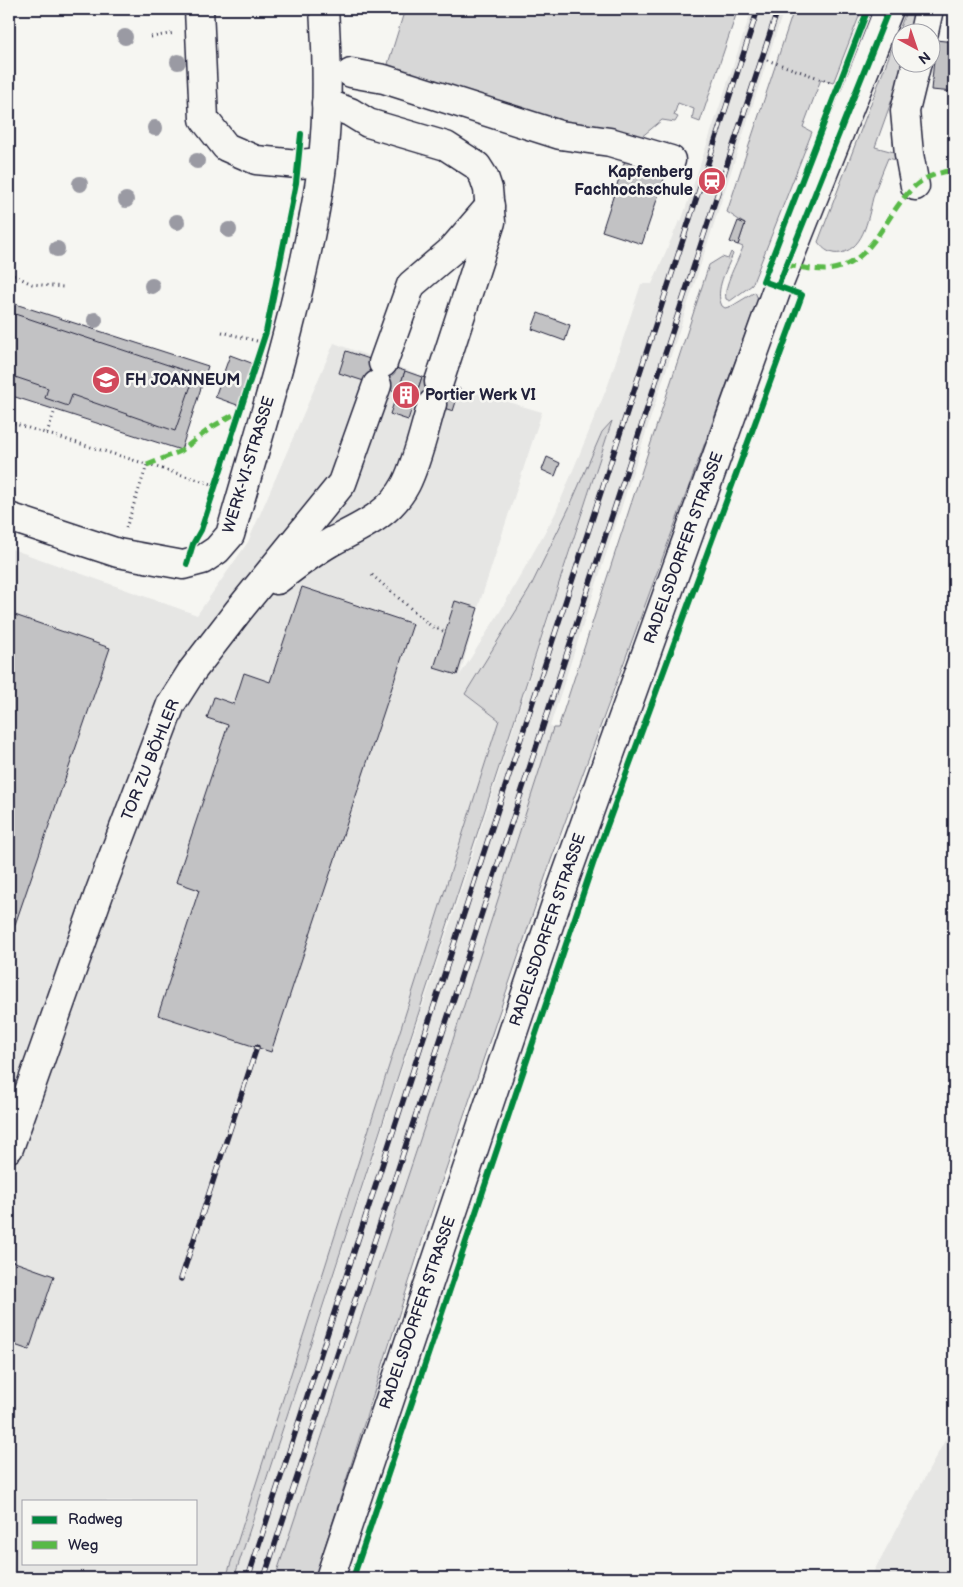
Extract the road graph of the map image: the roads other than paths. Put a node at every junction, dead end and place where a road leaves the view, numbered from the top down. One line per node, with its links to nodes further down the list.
1 (199, 9): 10 (street)
2 (324, 9): 8 (street, WERK-VI-STRASSE)
3 (889, 9): 16 (street, RADELSDORFER STRASSE)
4 (929, 9): 5 (street)
5 (926, 22)
6 (915, 72): 11 (street)
7 (351, 73): 9 (street)
8 (326, 103): 10 (street, WERK-VI-STRASSE); 12 (street)
9 (671, 160)
10 (322, 162): 13 (street, WERK-VI-STRASSE)
11 (915, 186)
12 (491, 205): 14 (street, TOR ZU BÖHLER); 14 (street)
13 (9, 517)
14 (239, 610): 15 (street, TOR ZU BÖHLER)
15 (9, 1148)
16 (330, 1578)

